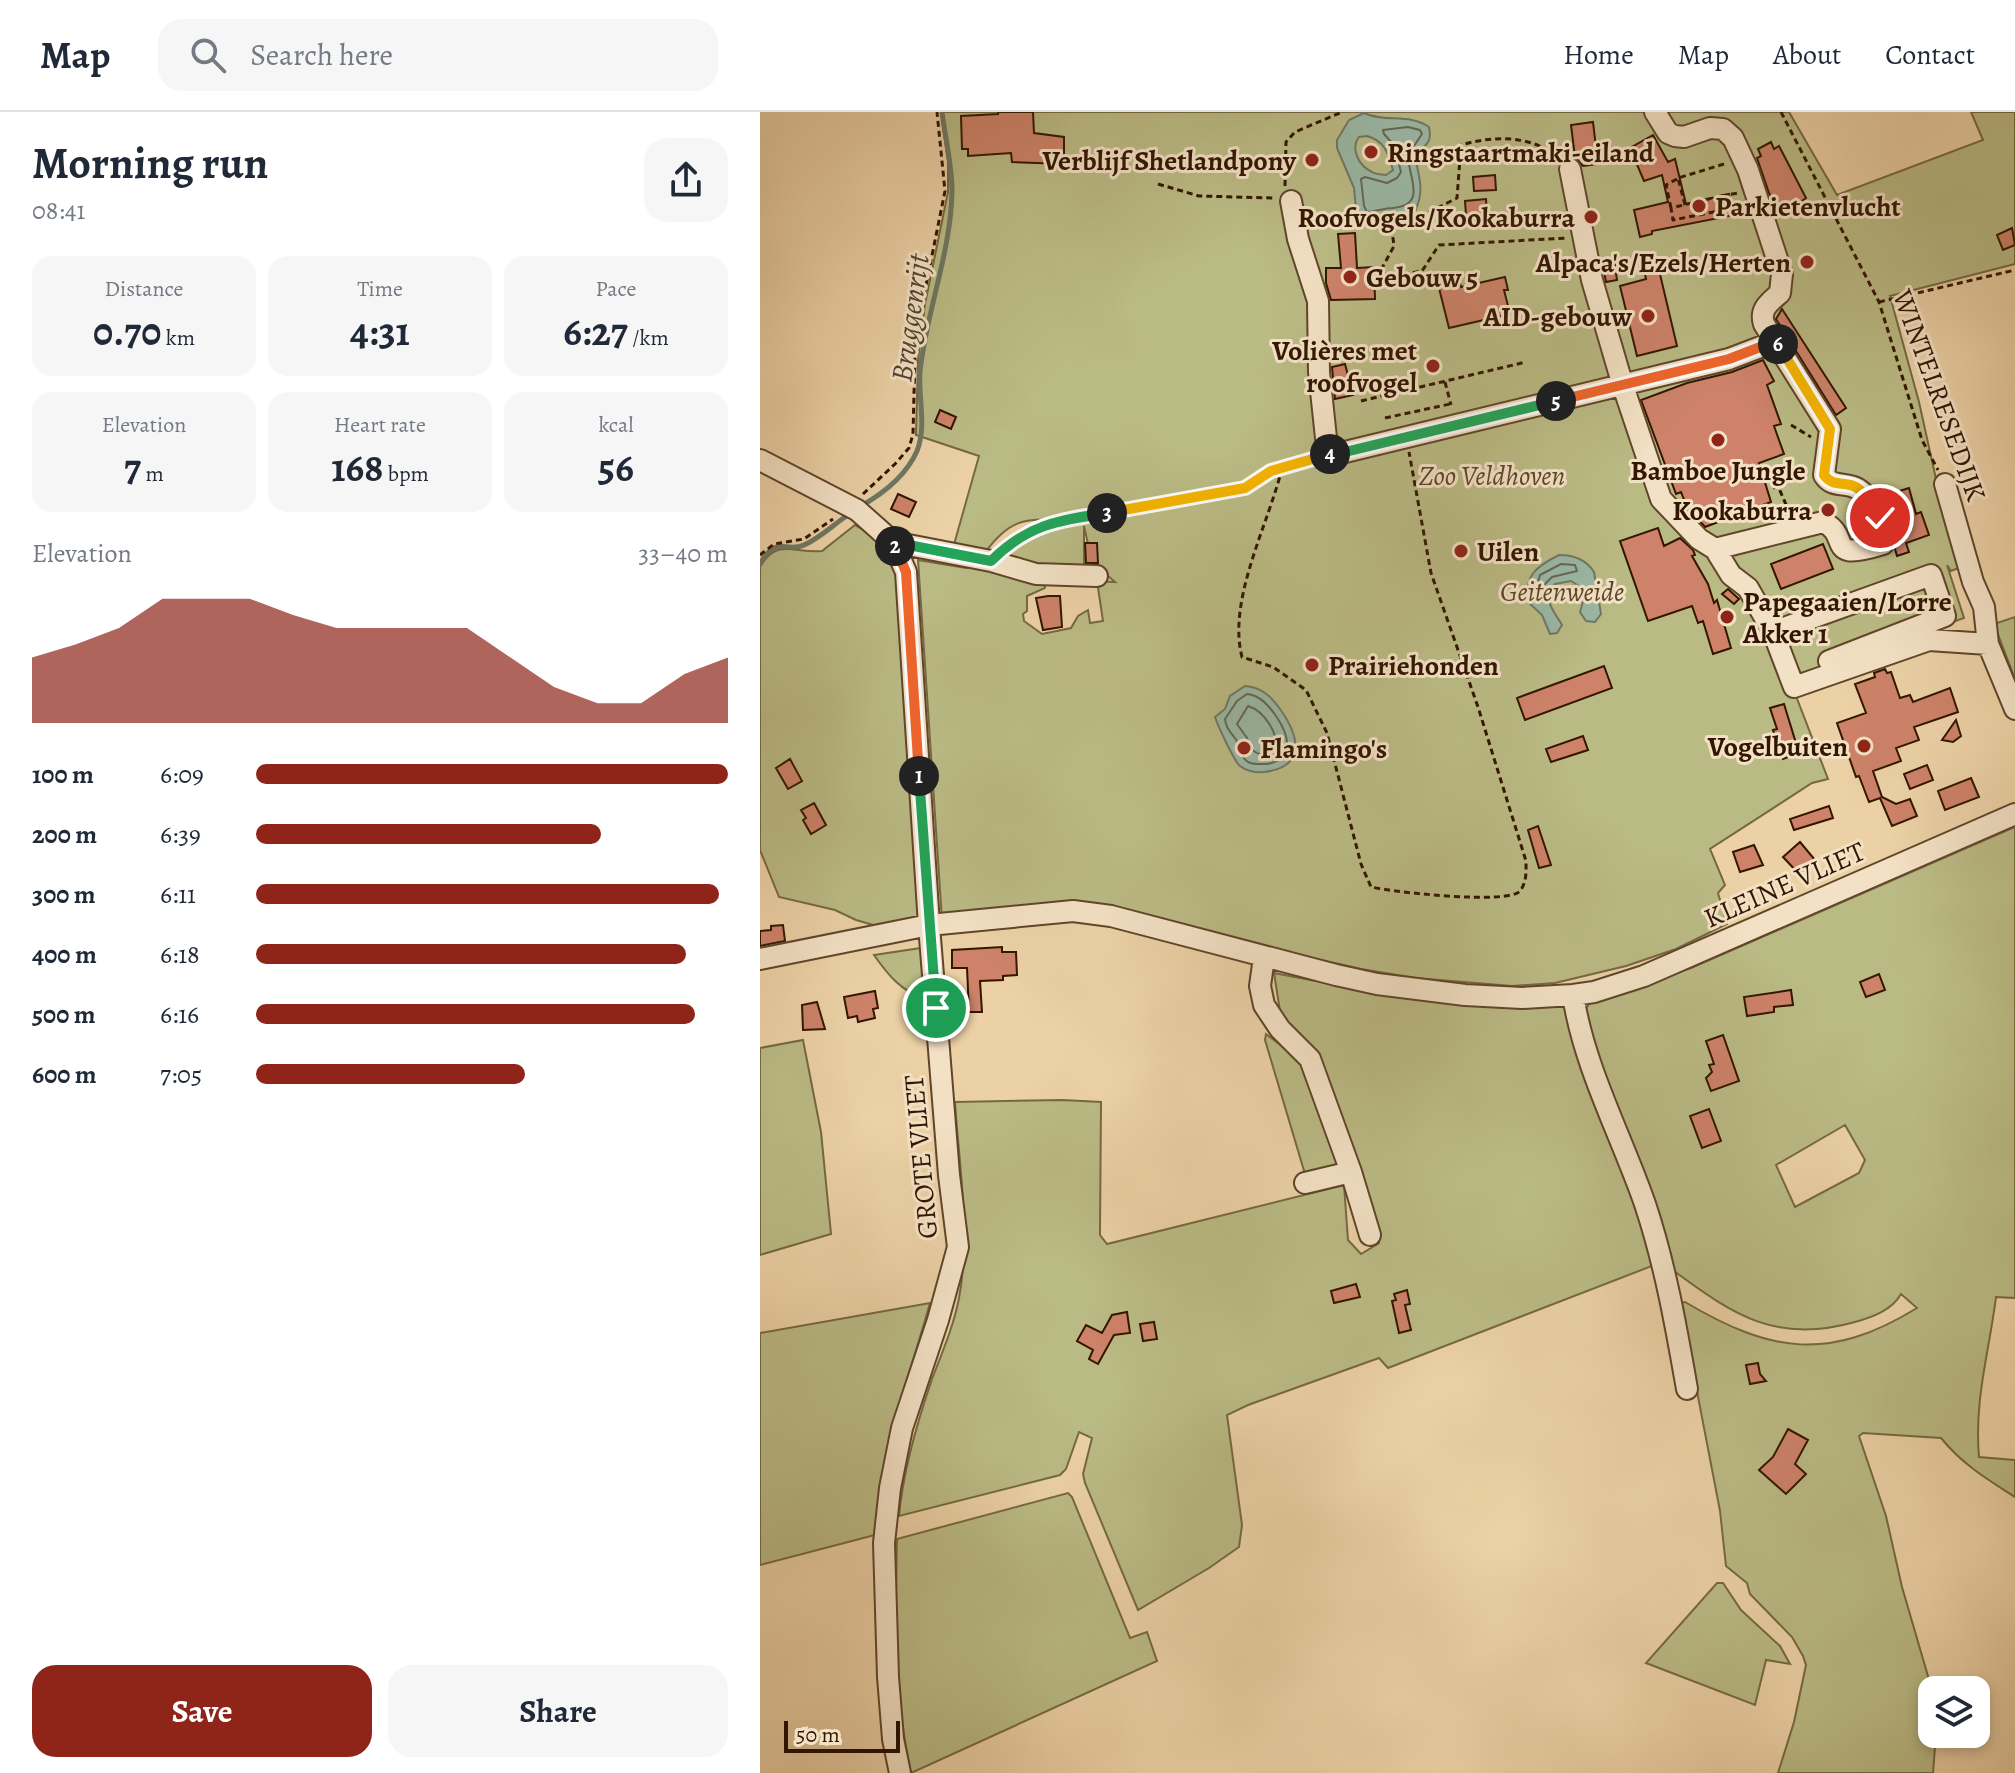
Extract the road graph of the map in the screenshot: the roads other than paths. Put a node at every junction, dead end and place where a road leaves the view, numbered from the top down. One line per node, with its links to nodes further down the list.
1 (1655, 112): 4 (street)
2 (1570, 169): 5 (street)
3 (1289, 197): 5 (street)
4 (1776, 341): 5 (street); 9 (street)
5 (1623, 386): 9 (street)
6 (760, 460): 8 (street)
7 (1945, 484): 11 (street, WINTELRESEDIJK)
8 (893, 542): 10 (street); 18 (street, GROTE VLIET)
9 (1715, 549): 13 (street)
10 (1097, 576)
11 (1973, 582): 12 (street); 14 (street, WINTELRESEDIJK)
12 (1938, 594): 13 (street); 15 (street)
13 (1773, 632): 15 (street)
14 (1988, 644): 15 (street); 16 (street, WINTELRESEDIJK)
15 (1789, 676)
16 (2015, 709)
17 (2015, 814): 21 (street, KLEINE VLIET)
18 (929, 925): 19 (street, KLEINE VLIET); 20 (street, KLEINE VLIET); 26 (street, GROTE VLIET)
19 (1264, 957): 21 (street, KLEINE VLIET); 22 (street)
20 (760, 959)
21 (1573, 995): 25 (street)
22 (1351, 1172): 23 (street); 24 (street)
23 (1305, 1183)
24 (1370, 1235)
25 (1687, 1389)
26 (900, 1773)

